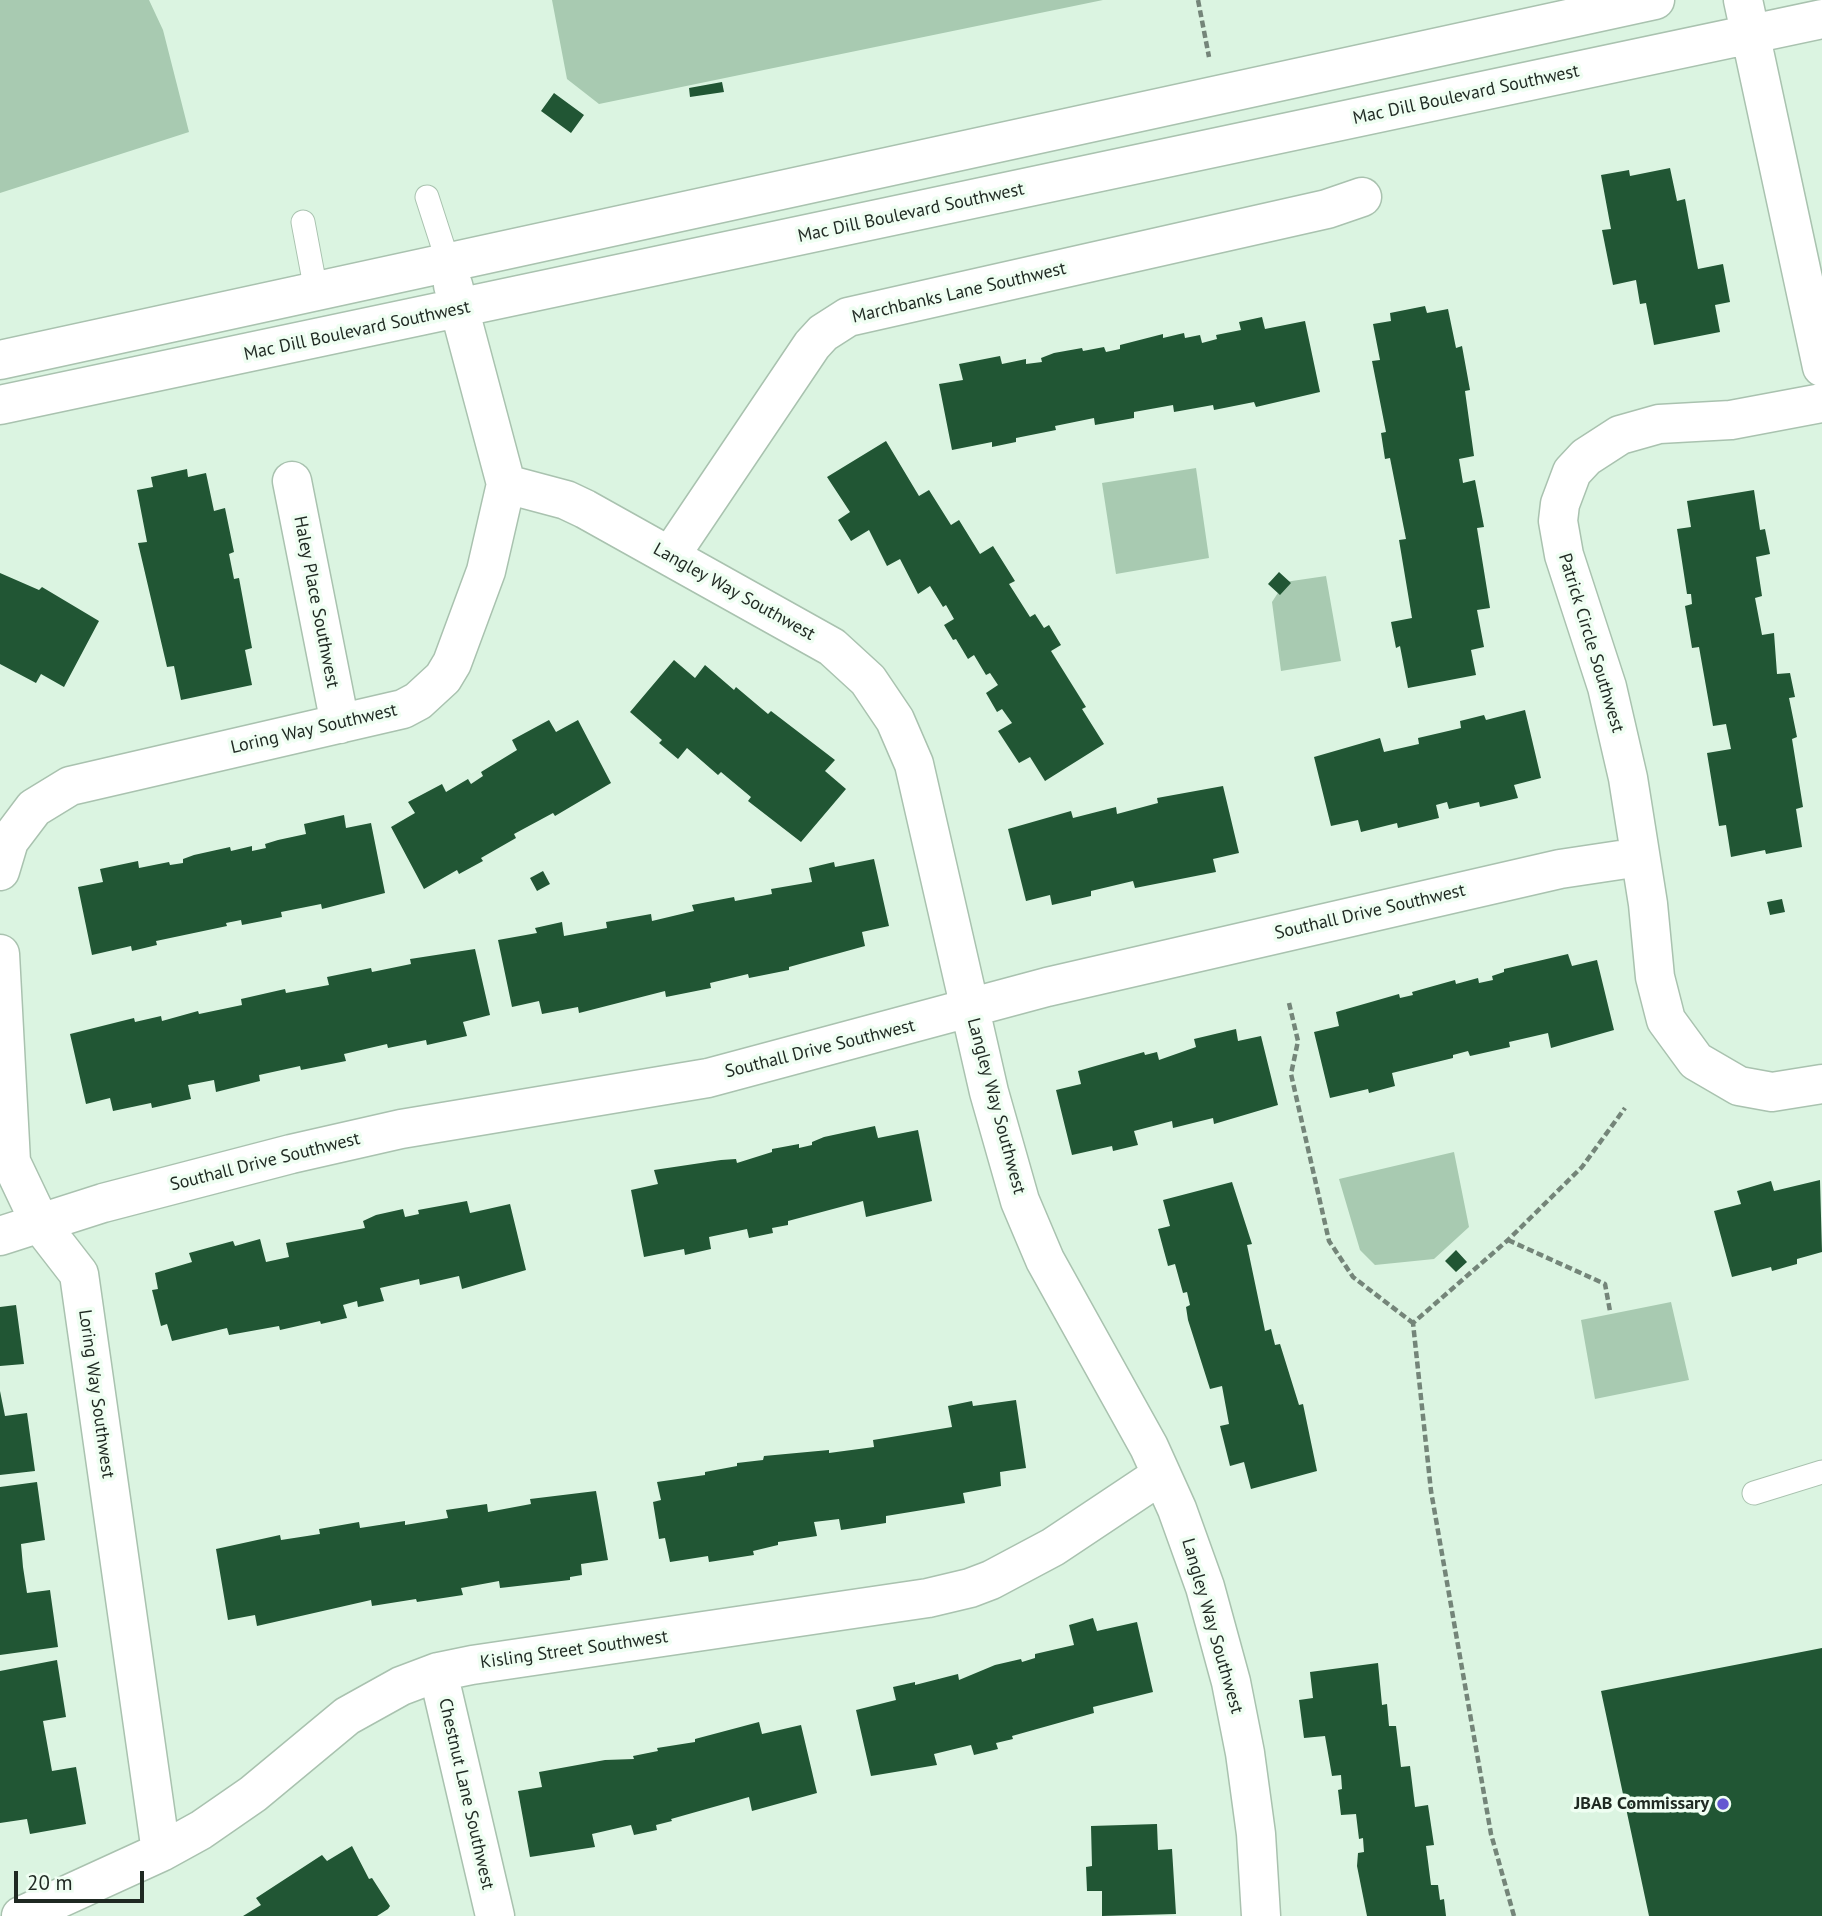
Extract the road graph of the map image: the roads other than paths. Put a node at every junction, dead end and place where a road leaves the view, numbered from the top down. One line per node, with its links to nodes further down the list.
1 (1655, 0): 7 (street)
2 (1746, 17): 3 (street, Mac Dill Boulevard Southwest); 9 (street, Mac Dill Boulevard Southwest); 11 (street)
3 (1822, 19)
4 (427, 197): 7 (lane)
5 (1362, 197): 16 (street, Marchbanks Lane Southwest)
6 (303, 222): 8 (lane)
7 (448, 262): 8 (street); 9 (street, Loring Way Southwest)
8 (316, 290): 10 (street)
9 (459, 310): 13 (street, Mac Dill Boulevard Southwest); 15 (street, Loring Way Southwest)
10 (0, 359)
11 (1822, 367)
12 (1822, 402): 19 (street, Patrick Circle Southwest)
13 (0, 405)
14 (292, 481): 17 (street, Haley Place Southwest)
15 (506, 484): 16 (street, Langley Way Southwest); 17 (street, Loring Way Southwest)
16 (670, 556): 21 (street, Langley Way Southwest)
17 (340, 723): 18 (street, Loring Way Southwest)
18 (3, 849)
19 (1640, 857): 21 (street, Southall Drive Southwest); 22 (street, Patrick Circle Southwest)
20 (0, 954): 23 (street, Loring Way Southwest)
21 (970, 1009): 23 (street, Southall Drive Southwest); 26 (street, Langley Way Southwest)
22 (1822, 1084)
23 (41, 1225): 24 (street, Southall Drive Southwest); 29 (street, Loring Way Southwest)
24 (0, 1236)
25 (1822, 1472): 27 (lane)
26 (1161, 1475): 28 (street, Kisling Street Southwest); 32 (street, Langley Way Southwest)
27 (1754, 1493)
28 (438, 1672): 29 (street, Kisling Street Southwest); 31 (street, Chestnut Lane Southwest)
29 (161, 1852): 30 (street, Kisling Street Southwest)
30 (21, 1916)
31 (495, 1916)
32 (1261, 1916)

